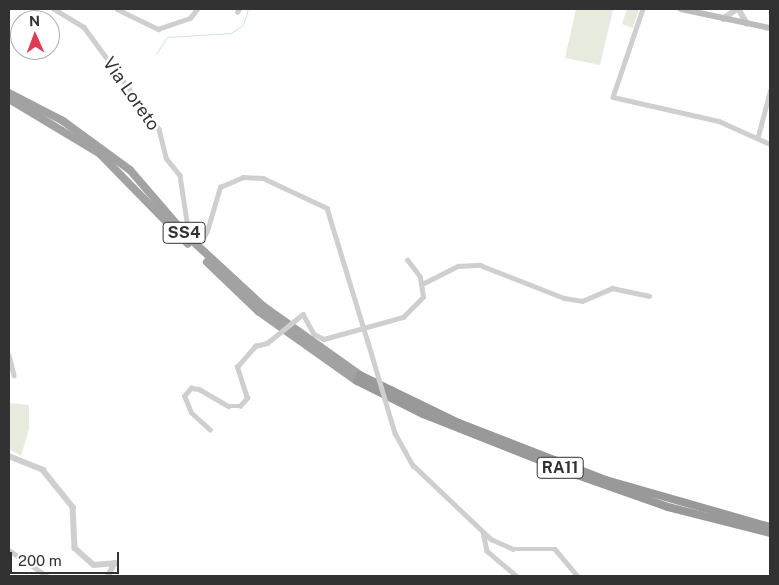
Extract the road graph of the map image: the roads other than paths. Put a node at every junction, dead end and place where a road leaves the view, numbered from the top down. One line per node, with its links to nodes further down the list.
1 (54, 9): 19 (street, Via Loreto)
2 (117, 9): 3 (street)
3 (197, 9)
4 (643, 9): 14 (street)
5 (681, 9): 7 (main road)
6 (738, 10): 7 (street); 8 (street); 9 (street)
7 (723, 19): 8 (main road)
8 (736, 21): 9 (main road)
9 (747, 23): 10 (main road)
10 (770, 28)
11 (770, 91): 14 (street)
12 (9, 92): 22 (highway, SS4)
13 (9, 99): 22 (highway, SS4)
14 (758, 136): 15 (street)
15 (770, 144)
16 (407, 260): 17 (street)
17 (422, 284): 18 (street); 19 (street)
18 (649, 296)
19 (364, 327): 23 (street, bridge); 26 (street, Via Loreto, bridge)
20 (9, 355): 21 (street)
21 (14, 375)
22 (359, 378): 25 (highway, RA11); 27 (highway, RA11)
23 (210, 430)
24 (9, 456): 30 (street)
25 (770, 526)
26 (483, 532): 31 (street); 32 (street)
27 (770, 533)
28 (9, 550): 29 (street)
29 (47, 576)
30 (109, 576)
31 (517, 576)
32 (578, 576)

